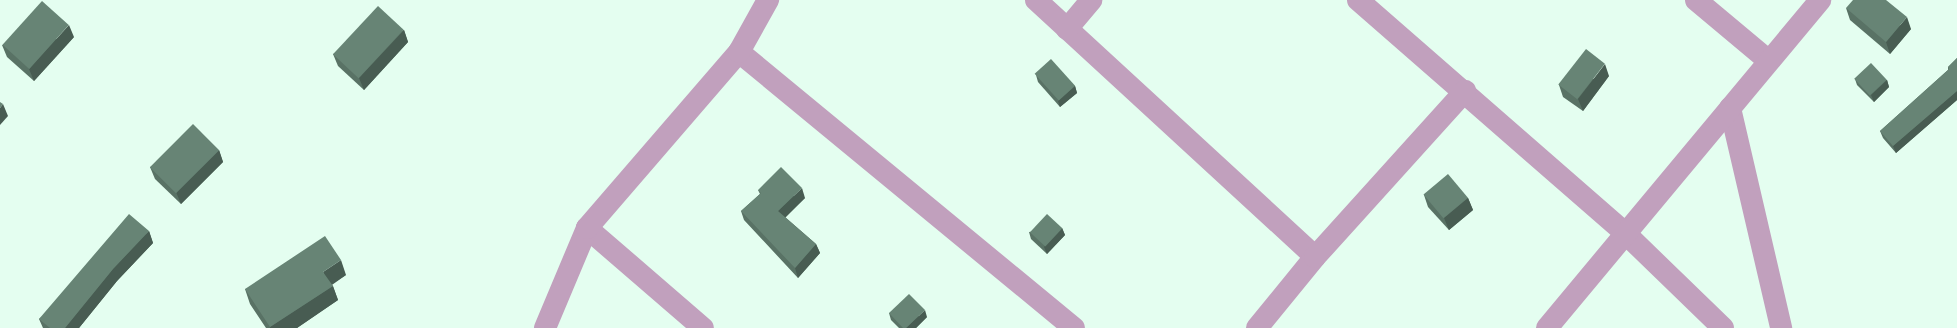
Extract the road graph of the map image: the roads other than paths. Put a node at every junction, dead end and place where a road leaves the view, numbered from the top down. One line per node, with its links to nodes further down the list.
1 (768, 0): 8 (street)
2 (1036, 0): 7 (street)
3 (1092, 0): 7 (street)
4 (1358, 0): 10 (street)
5 (1696, 0): 9 (street)
6 (1820, 0): 9 (street)
7 (1067, 29): 14 (street)
8 (740, 52): 12 (street); 17 (street)
9 (1769, 61): 11 (street)
10 (1464, 91): 13 (street); 14 (street)
11 (1730, 108): 13 (street); 21 (street)
12 (588, 228): 15 (street); 16 (street)
13 (1626, 234): 19 (street); 20 (street)
14 (1315, 257): 18 (street)
15 (545, 328)
16 (703, 328)
17 (1074, 328)
18 (1257, 328)
19 (1547, 328)
20 (1723, 328)
21 (1781, 328)

